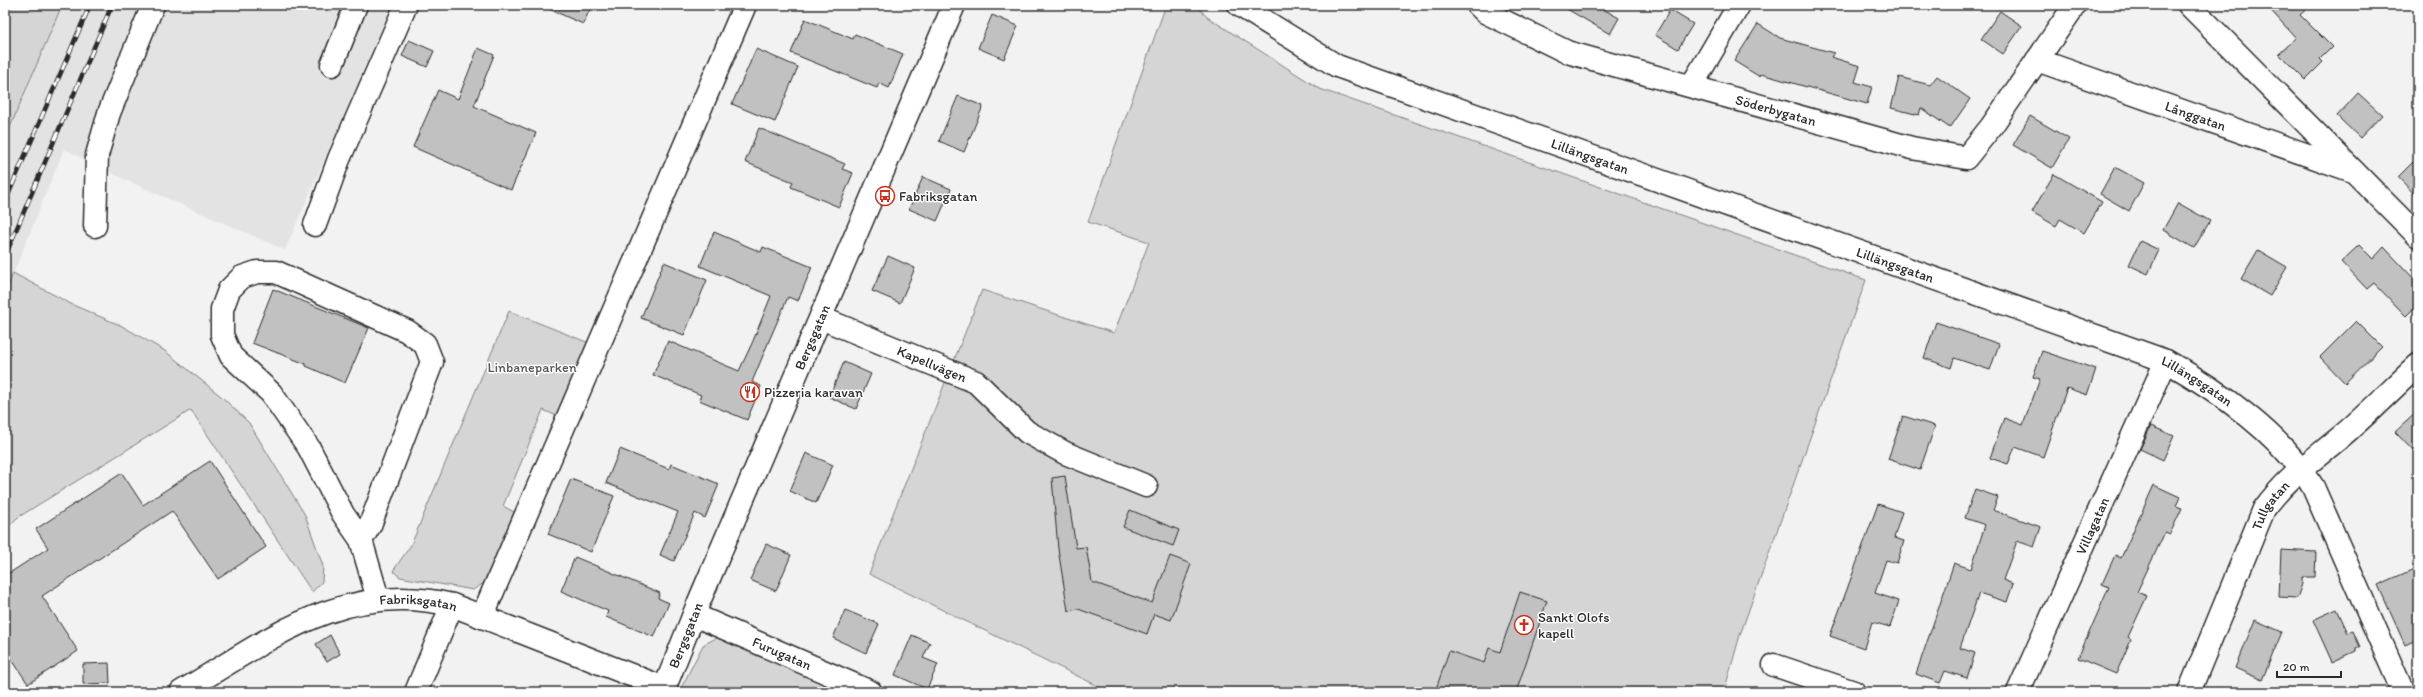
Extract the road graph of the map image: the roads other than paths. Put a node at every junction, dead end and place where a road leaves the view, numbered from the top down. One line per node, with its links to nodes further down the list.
1 (153, 5): 16 (street)
2 (356, 5): 12 (street)
3 (406, 5): 15 (street)
4 (745, 5): 27 (street)
5 (954, 5): 18 (street, Bergsgatan)
6 (1240, 5): 19 (street, Lillängsgatan)
7 (1478, 5): 13 (street, Söderbygatan)
8 (1739, 5): 13 (street)
9 (2075, 5): 11 (street)
10 (2189, 5): 14 (street, Långgatan)
11 (2037, 60): 13 (street, Söderbygatan); 14 (street, Långgatan)
12 (332, 65)
13 (1692, 86)
14 (2353, 171): 17 (street, Långgatan)
15 (315, 225)
16 (95, 226)
17 (2418, 236)
18 (821, 318): 22 (street, Kapellvägen); 26 (street, Bergsgatan)
19 (2166, 361): 21 (street, Lillängsgatan); 34 (street, Villagatan)
20 (2418, 365): 21 (street, Tullgatan)
21 (2301, 467): 35 (street, Tullgatan); 36 (street, Lillängsgatan)
22 (1146, 486)
23 (361, 540): 23 (street); 24 (street)
24 (378, 599): 25 (street, Fabriksgatan); 30 (street, Fabriksgatan)
25 (452, 605): 27 (street, Fabriksgatan); 31 (street)
26 (694, 615): 29 (street, Bergsgatan); 32 (street, Furugatan)
27 (482, 617): 29 (street, Fabriksgatan)
28 (1774, 665): 33 (street)
29 (663, 690)
30 (181, 692)
31 (416, 692)
32 (871, 692)
33 (1854, 692)
34 (2018, 692)
35 (2189, 692)
36 (2403, 692)

